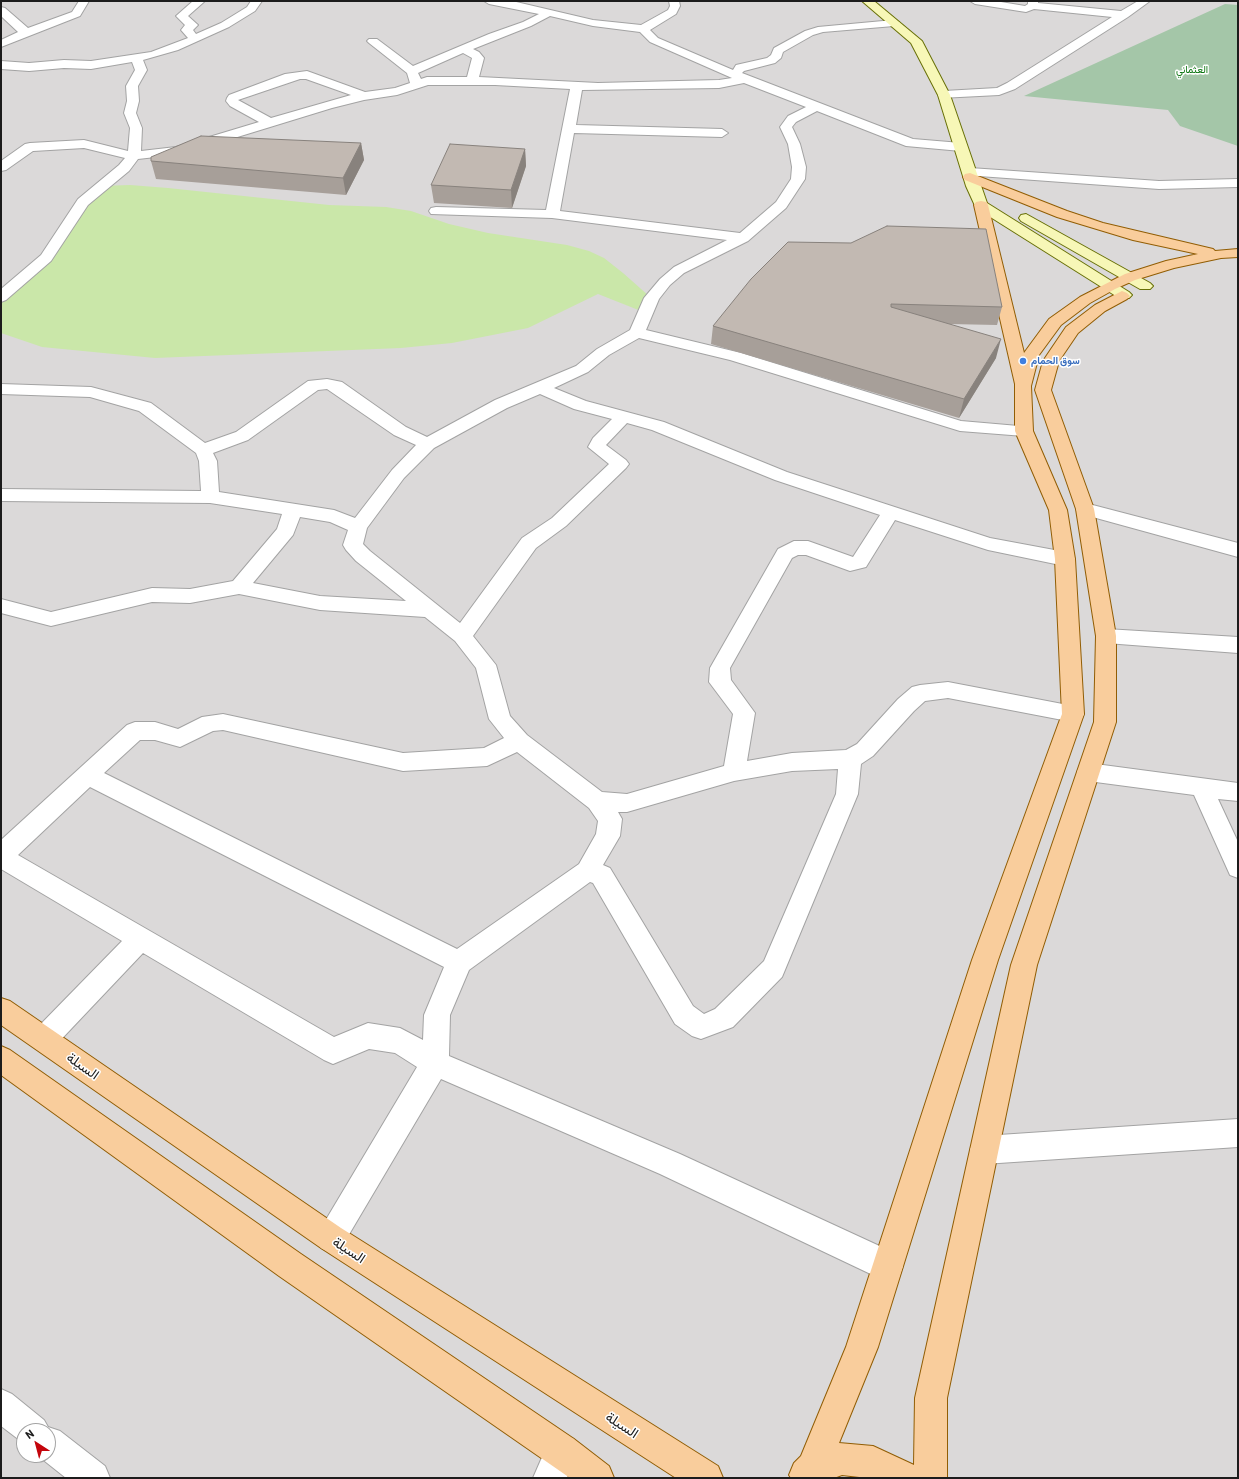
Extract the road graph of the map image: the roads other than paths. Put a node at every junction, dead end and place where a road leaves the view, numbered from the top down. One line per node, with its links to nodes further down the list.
1 (84, 1): 15 (street)
2 (200, 1): 16 (street)
3 (257, 1): 16 (street)
4 (489, 1): 11 (street)
5 (674, 1): 14 (street)
6 (867, 1): 13 (main road)
7 (975, 1): 9 (street)
8 (1145, 1): 12 (street)
9 (1033, 4): 12 (street)
10 (1, 10): 15 (street)
11 (548, 13): 14 (street); 19 (street)
12 (1124, 15): 27 (street)
13 (894, 23): 23 (street); 27 (main road)
14 (643, 29): 23 (street)
15 (24, 33): 18 (street)
16 (194, 38): 20 (street)
17 (373, 41): 22 (street)
18 (1, 44)
19 (464, 49): 22 (street); 24 (street)
20 (137, 59): 21 (street); 34 (street)
21 (1, 65)
22 (412, 71): 25 (street)
23 (740, 77): 26 (street); 29 (street)
24 (472, 80): 25 (street); 26 (street)
25 (416, 84): 28 (street)
26 (577, 86): 31 (street)
27 (944, 95): 33 (main road)
28 (364, 96): 30 (street); 30 (street)
29 (815, 107): 33 (street); 41 (street)
30 (270, 123): 34 (street)
31 (568, 129): 32 (street); 40 (street)
32 (722, 134)
33 (962, 147): 36 (main road)
34 (134, 156): 35 (street); 44 (street)
35 (1, 168)
36 (970, 174): 37 (street); 38 (main road); 42 (main road)
37 (1238, 183)
38 (981, 203): 43 (main road); 43 (main road); 46 (main road)
39 (436, 210): 40 (street)
40 (552, 214): 41 (street)
41 (743, 238): 45 (street)
42 (1232, 257): 43 (main road)
43 (1127, 286): 46 (main road); 55 (main road)
44 (1, 297)
45 (637, 333): 47 (street); 50 (street)
46 (1023, 386): 50 (main road)
47 (540, 388): 49 (street); 51 (street)
48 (1, 389): 52 (street)
49 (622, 417): 57 (street); 64 (street)
50 (1024, 431): 60 (main road)
51 (428, 444): 52 (street); 58 (street)
52 (203, 450): 54 (street)
53 (1, 495): 54 (street)
54 (210, 497): 56 (street)
55 (1086, 509): 59 (street); 65 (main road)
56 (293, 510): 58 (street); 61 (street)
57 (891, 512): 60 (street); 70 (street)
58 (358, 527): 63 (street)
59 (1238, 550)
60 (1065, 559): 67 (main road)
61 (240, 587): 62 (street); 63 (street)
62 (1, 606)
63 (431, 610): 64 (street)
64 (462, 636): 68 (street)
65 (1106, 636): 66 (street); 71 (main road)
66 (1238, 645)
67 (1073, 714): 69 (street); 88 (main road)
68 (519, 741): 72 (street); 75 (street)
69 (850, 759): 70 (street); 78 (street)
70 (734, 772): 75 (street)
71 (1088, 772): 73 (street); 86 (main road)
72 (87, 776): 76 (street); 80 (street)
73 (1202, 788): 74 (street); 77 (street)
74 (1238, 792)
75 (597, 801): 78 (street)
76 (1, 856): 79 (street)
77 (1238, 868)
78 (587, 871): 80 (street)
79 (140, 939): 82 (street); 84 (street)
80 (459, 962): 84 (street)
81 (1, 1010): 82 (main road, السيلة)
82 (44, 1039): 87 (main road, السيلة)
83 (1, 1059): 92 (main road)
84 (435, 1063): 87 (street); 88 (street)
85 (1238, 1133): 86 (street)
86 (984, 1150): 98 (main road)
87 (331, 1238): 96 (main road, السيلة)
88 (888, 1266): 93 (main road)
89 (1, 1405): 90 (street)
90 (24, 1423)
91 (56, 1449): 94 (street)
92 (556, 1465): 95 (main road)
93 (807, 1473): 97 (main road)
94 (93, 1478)
95 (597, 1478)
96 (706, 1478)
97 (905, 1478)
98 (930, 1478)

